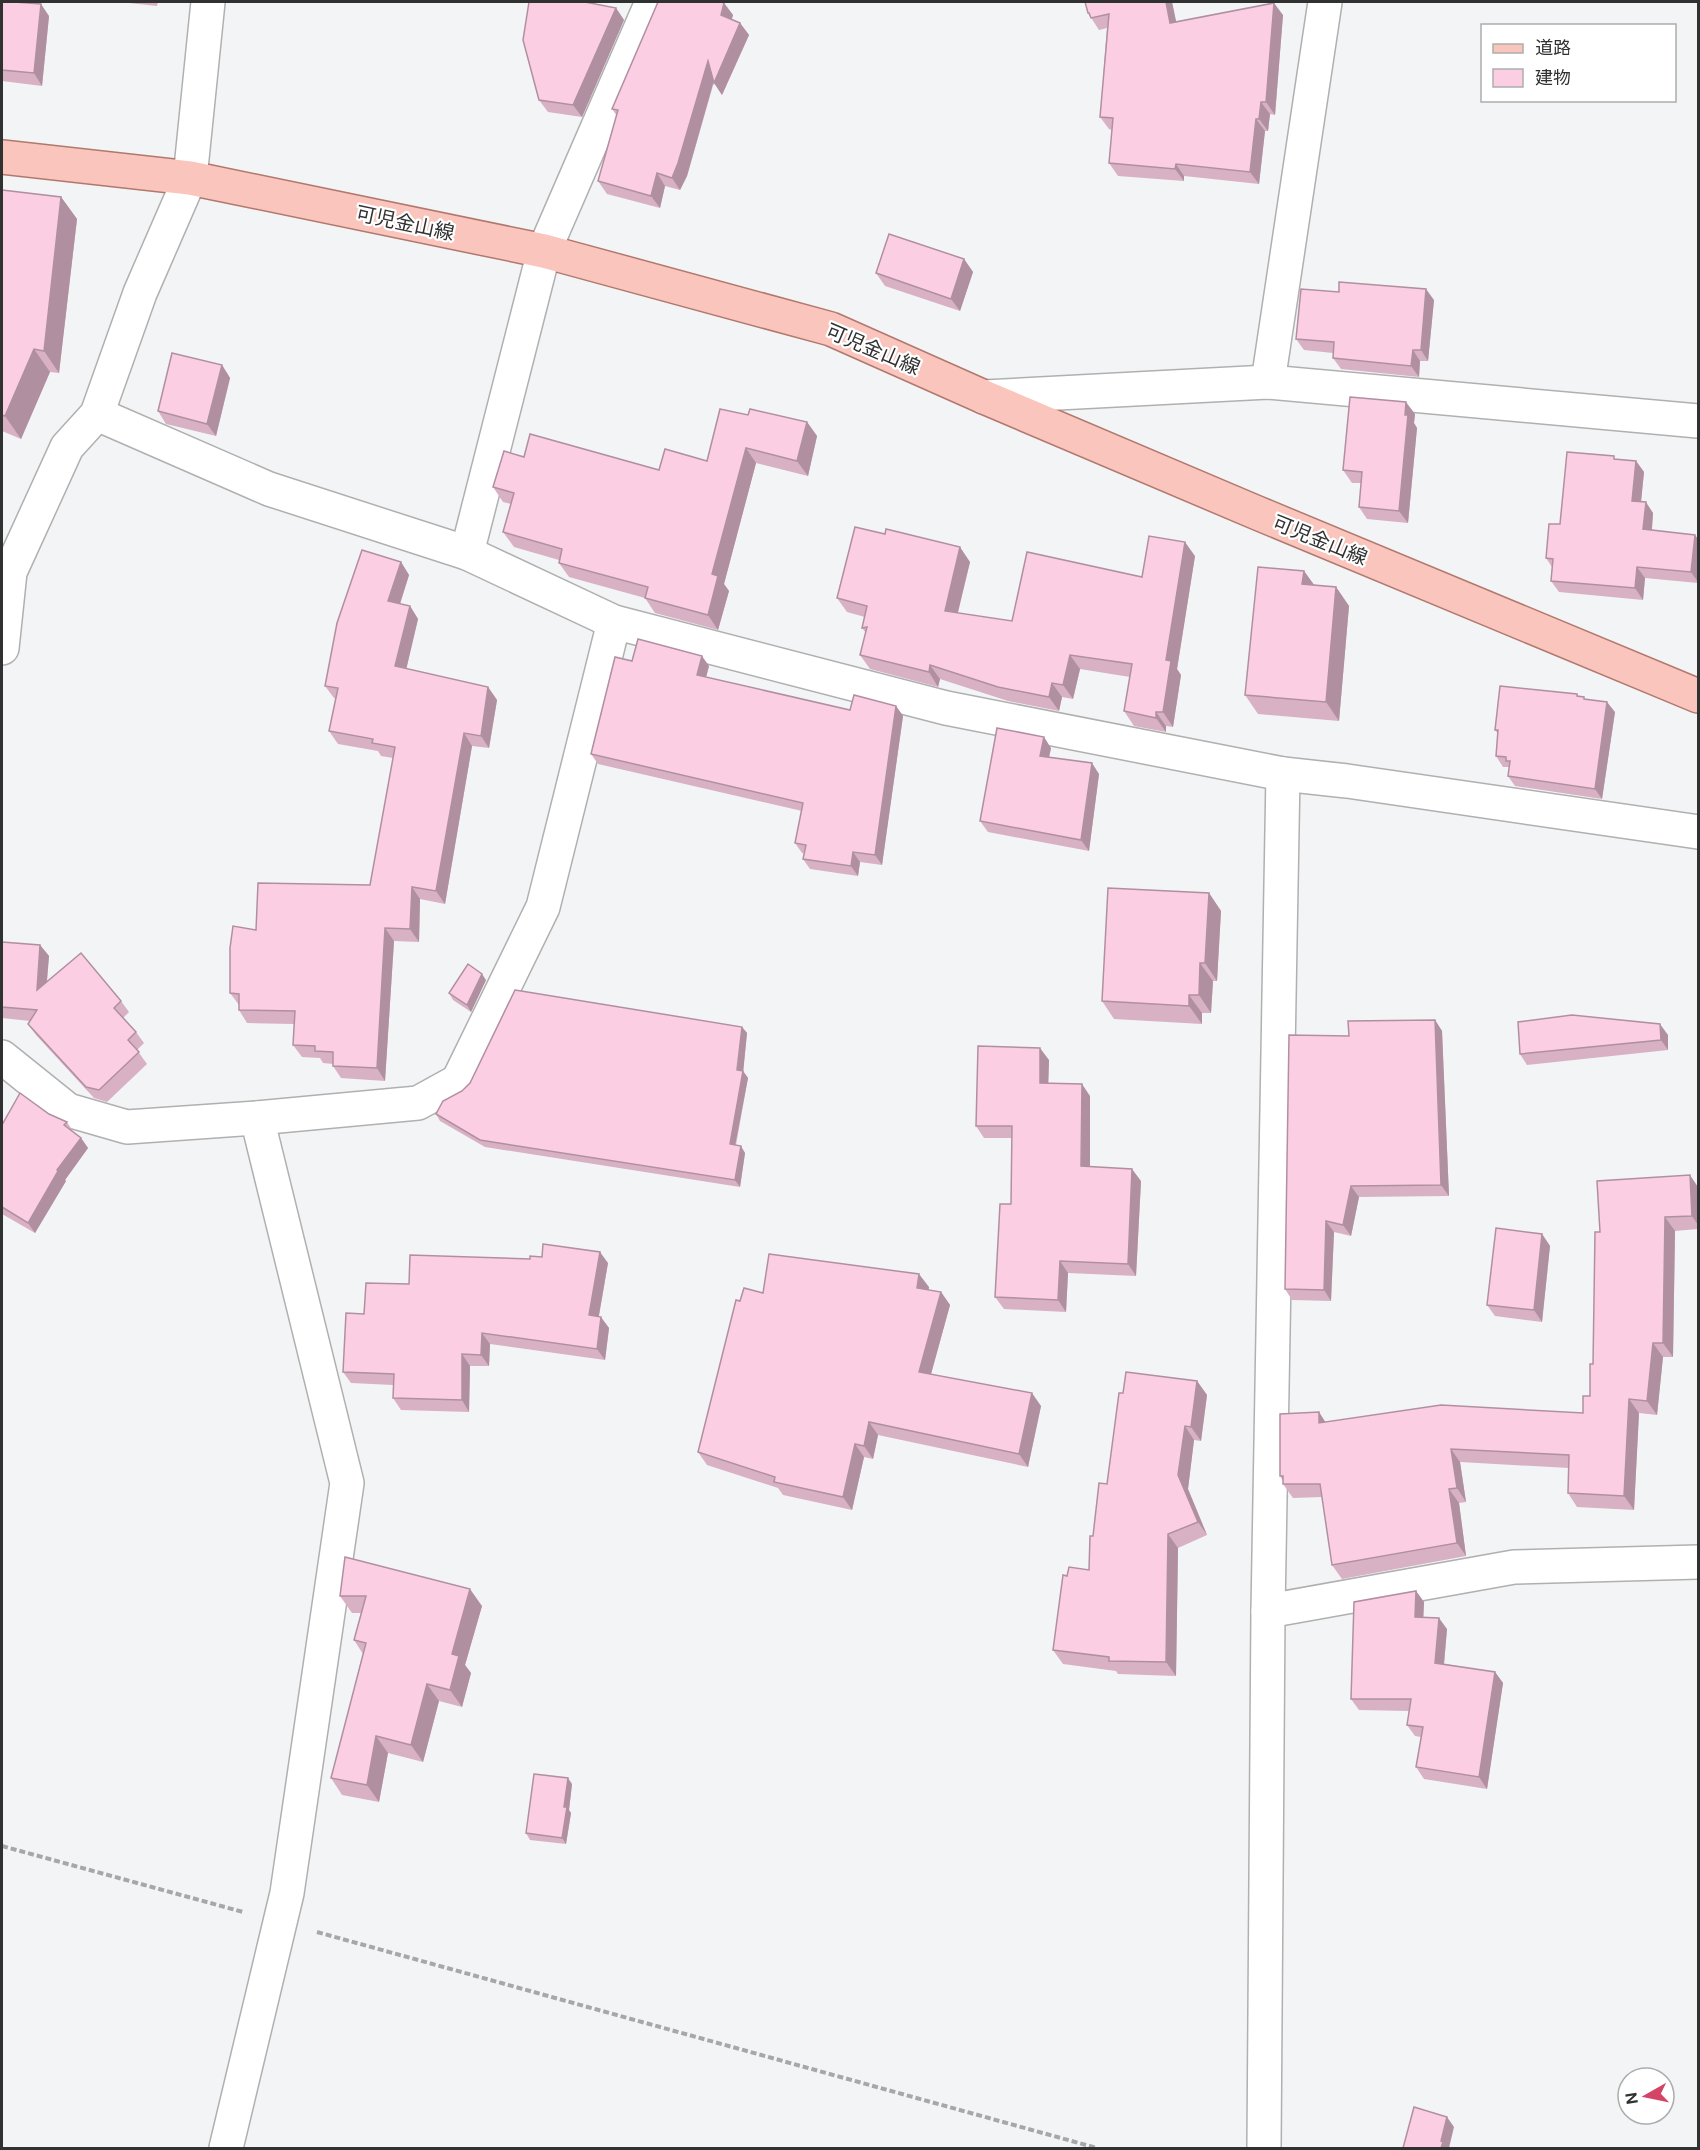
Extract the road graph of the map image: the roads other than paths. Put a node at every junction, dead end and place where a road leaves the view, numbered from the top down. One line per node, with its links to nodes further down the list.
1 (208, 2): 5 (street)
2 (652, 2): 6 (street)
3 (1324, 2): 7 (street)
4 (2, 157): 5 (main road, 可児金山線)
5 (190, 178): 6 (main road, 可児金山線); 9 (street)
6 (544, 251): 8 (main road, 可児金山線); 11 (street)
7 (1268, 382): 8 (street); 10 (street)
8 (984, 397): 14 (main road, 可児金山線)
9 (97, 414): 11 (street); 13 (street)
10 (1698, 422)
11 (467, 553): 12 (street)
12 (614, 622): 15 (street); 18 (street)
13 (2, 648)
14 (1698, 696)
15 (1283, 774): 16 (street); 20 (street)
16 (1698, 832)
17 (2, 1057): 18 (street)
18 (257, 1118): 21 (street)
19 (1698, 1562): 20 (street)
20 (1268, 1611): 22 (street)
21 (226, 2148)
22 (1264, 2148)

